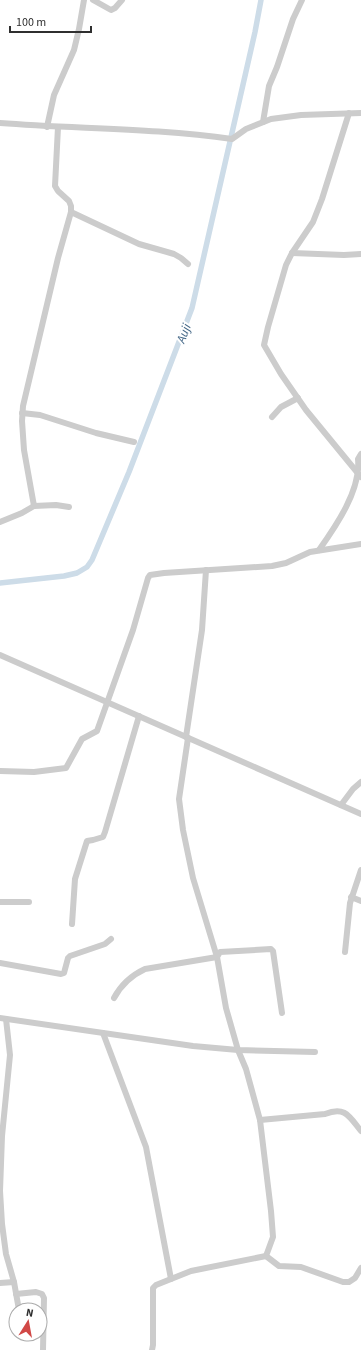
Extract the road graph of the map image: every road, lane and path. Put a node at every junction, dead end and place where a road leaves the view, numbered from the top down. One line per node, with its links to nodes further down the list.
1 (84, 0): 9 (street)
2 (93, 0): 3 (street)
3 (122, 0)
4 (302, 0): 7 (street)
5 (361, 113): 6 (street)
6 (349, 114): 7 (street); 12 (street)
7 (263, 122): 10 (street)
8 (0, 123): 9 (street)
9 (47, 126): 10 (street)
10 (58, 127): 11 (street)
11 (71, 212): 14 (street); 16 (street)
12 (292, 253): 13 (street); 15 (street)
13 (361, 254)
14 (188, 264)
15 (298, 398): 17 (street); 20 (street)
16 (22, 413): 18 (street); 21 (street)
17 (272, 417)
18 (134, 442)
19 (361, 454): 20 (street)
20 (360, 475): 25 (street)
21 (34, 506): 22 (street); 23 (street)
22 (69, 507)
23 (0, 522)
24 (361, 544): 25 (street)
25 (320, 550): 26 (street)
26 (206, 570): 28 (street); 30 (street)
27 (0, 655): 28 (street)
28 (107, 702): 29 (street); 31 (street)
29 (139, 716): 30 (street); 40 (street)
30 (187, 738): 33 (street); 43 (street)
31 (0, 771)
32 (361, 782): 33 (street)
33 (341, 805): 34 (street)
34 (361, 814)
35 (361, 870): 36 (street)
36 (351, 897): 37 (street); 42 (street)
37 (361, 901)
38 (0, 902): 39 (street)
39 (29, 902)
40 (72, 924)
41 (111, 939): 44 (street)
42 (345, 952)
43 (217, 957): 45 (street); 46 (street); 49 (street)
44 (0, 963)
45 (114, 998)
46 (282, 1013)
47 (3, 1018): 48 (street); 56 (street)
48 (103, 1033): 49 (street); 55 (street)
49 (238, 1050): 50 (street); 51 (street)
50 (315, 1052)
51 (260, 1120): 52 (street); 53 (street)
52 (361, 1131)
53 (266, 1256): 54 (street); 55 (street)
54 (361, 1268)
55 (171, 1279): 61 (street)
56 (14, 1282): 57 (street); 58 (street)
57 (0, 1283)
58 (16, 1294): 59 (street); 60 (street)
59 (18, 1302)
60 (42, 1350)
61 (152, 1350)

